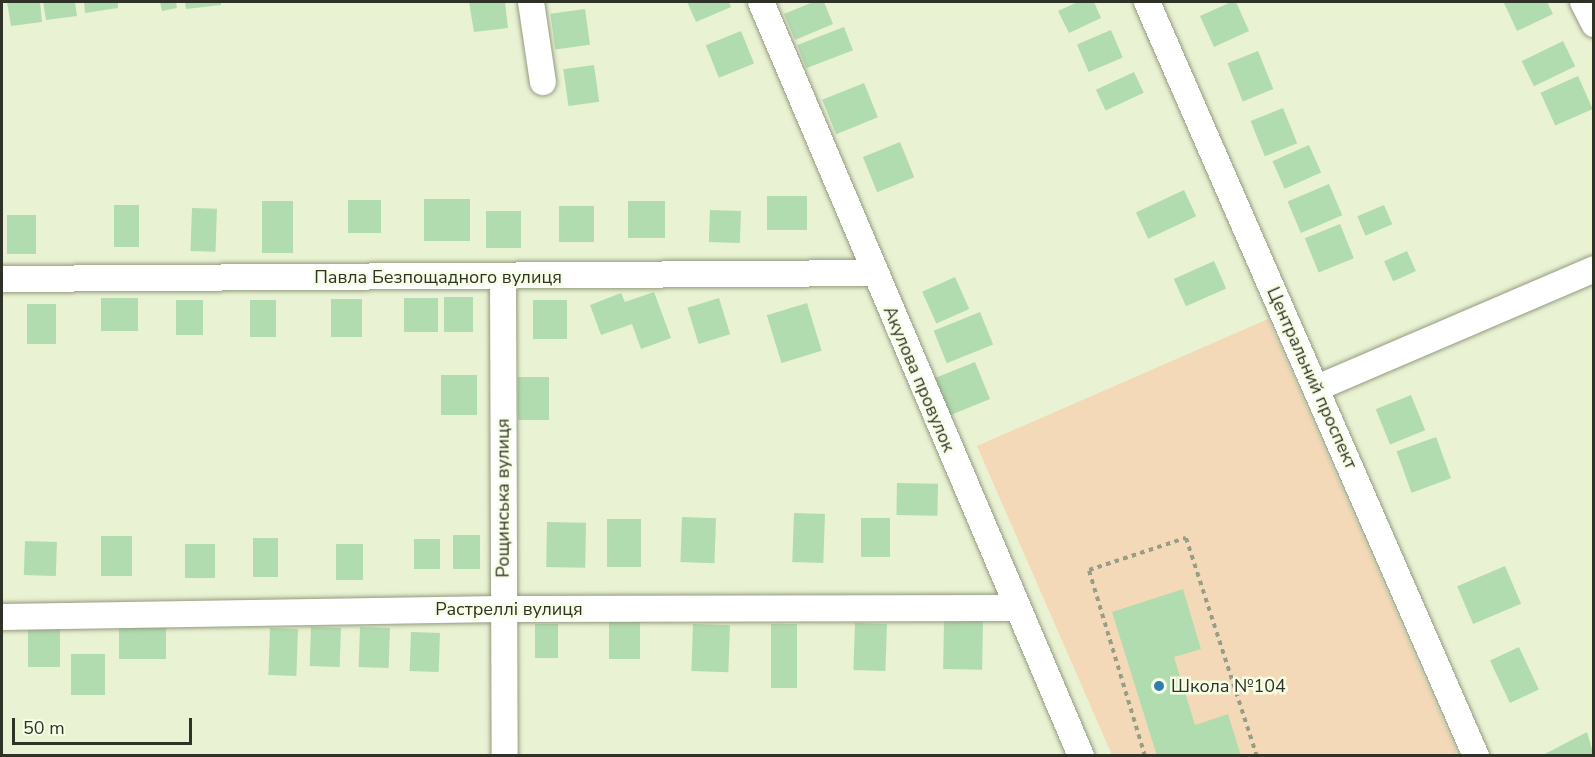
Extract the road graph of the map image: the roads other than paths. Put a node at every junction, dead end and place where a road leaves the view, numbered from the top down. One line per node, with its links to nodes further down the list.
1 (531, 2): 6 (street)
2 (761, 2): 8 (street, Акулова провулок)
3 (1147, 2): 11 (street, Центральний проспект)
4 (1583, 2): 5 (street)
5 (1593, 24)
6 (543, 82)
7 (1593, 269): 11 (street)
8 (874, 273): 9 (street, Павла Безпощадного вулиця); 12 (street, Акулова провулок)
9 (503, 277): 10 (street, Павла Безпощадного вулиця); 13 (street, Рощинська вулиця)
10 (2, 279)
11 (1317, 388): 17 (street, Центральний проспект)
12 (1016, 608): 13 (street, Растреллі вулиця); 16 (street, Акулова провулок)
13 (504, 609): 14 (street, Растреллі вулиця); 15 (street, Рощинська вулиця)
14 (2, 617)
15 (505, 756)
16 (1081, 756)
17 (1476, 756)

